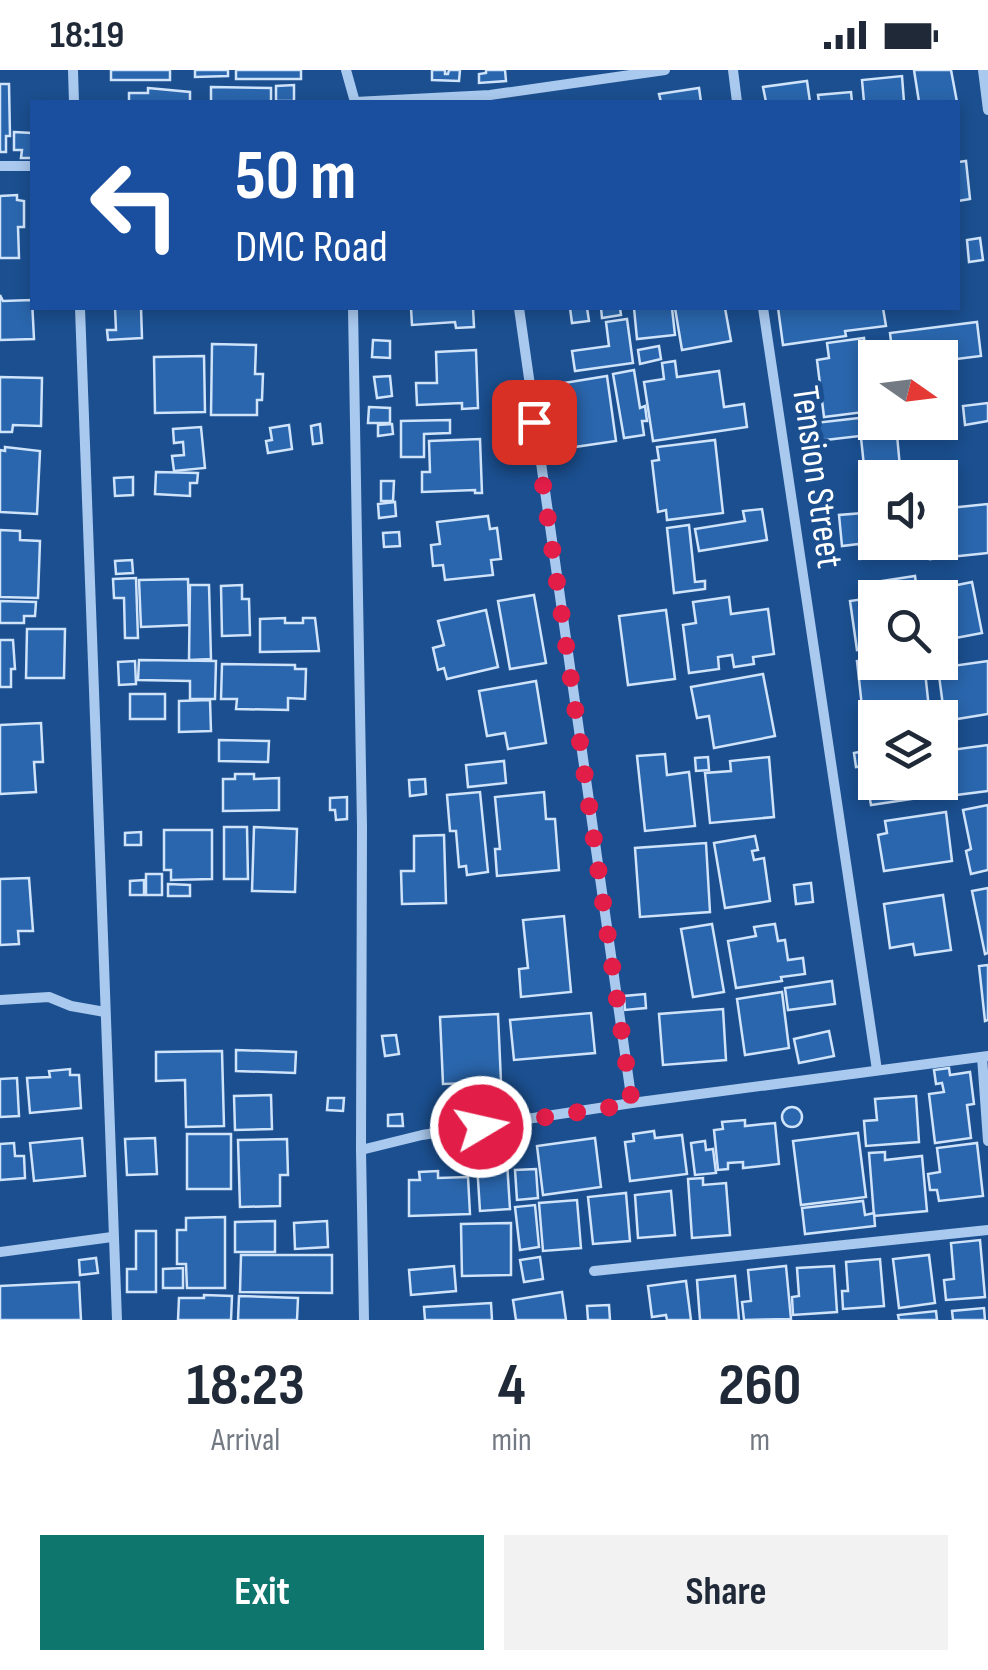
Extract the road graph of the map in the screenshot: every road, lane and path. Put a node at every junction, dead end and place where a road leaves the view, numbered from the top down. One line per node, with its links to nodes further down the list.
1 (73, 70): 7 (street)
2 (346, 70): 8 (street)
3 (665, 70): 6 (street)
4 (733, 70): 10 (street)
5 (983, 70): 11 (street)
6 (490, 99): 9 (street)
7 (74, 100)
8 (354, 100)
9 (445, 100)
10 (737, 100)
11 (988, 110)
12 (0, 166): 13 (street)
13 (30, 166)
14 (80, 310): 19 (street)
15 (352, 310): 24 (street)
16 (519, 310): 22 (street)
17 (763, 310): 21 (street, Tension Street)
18 (0, 1000): 19 (street)
19 (105, 1012): 26 (street)
20 (985, 1056): 21 (street); 23 (street)
21 (877, 1070): 22 (street)
22 (632, 1104): 24 (street)
23 (988, 1141)
24 (361, 1150): 30 (street)
25 (988, 1230): 28 (street)
26 (112, 1237): 27 (street); 29 (street)
27 (0, 1252)
28 (594, 1271)
29 (117, 1320)
30 (364, 1320)

